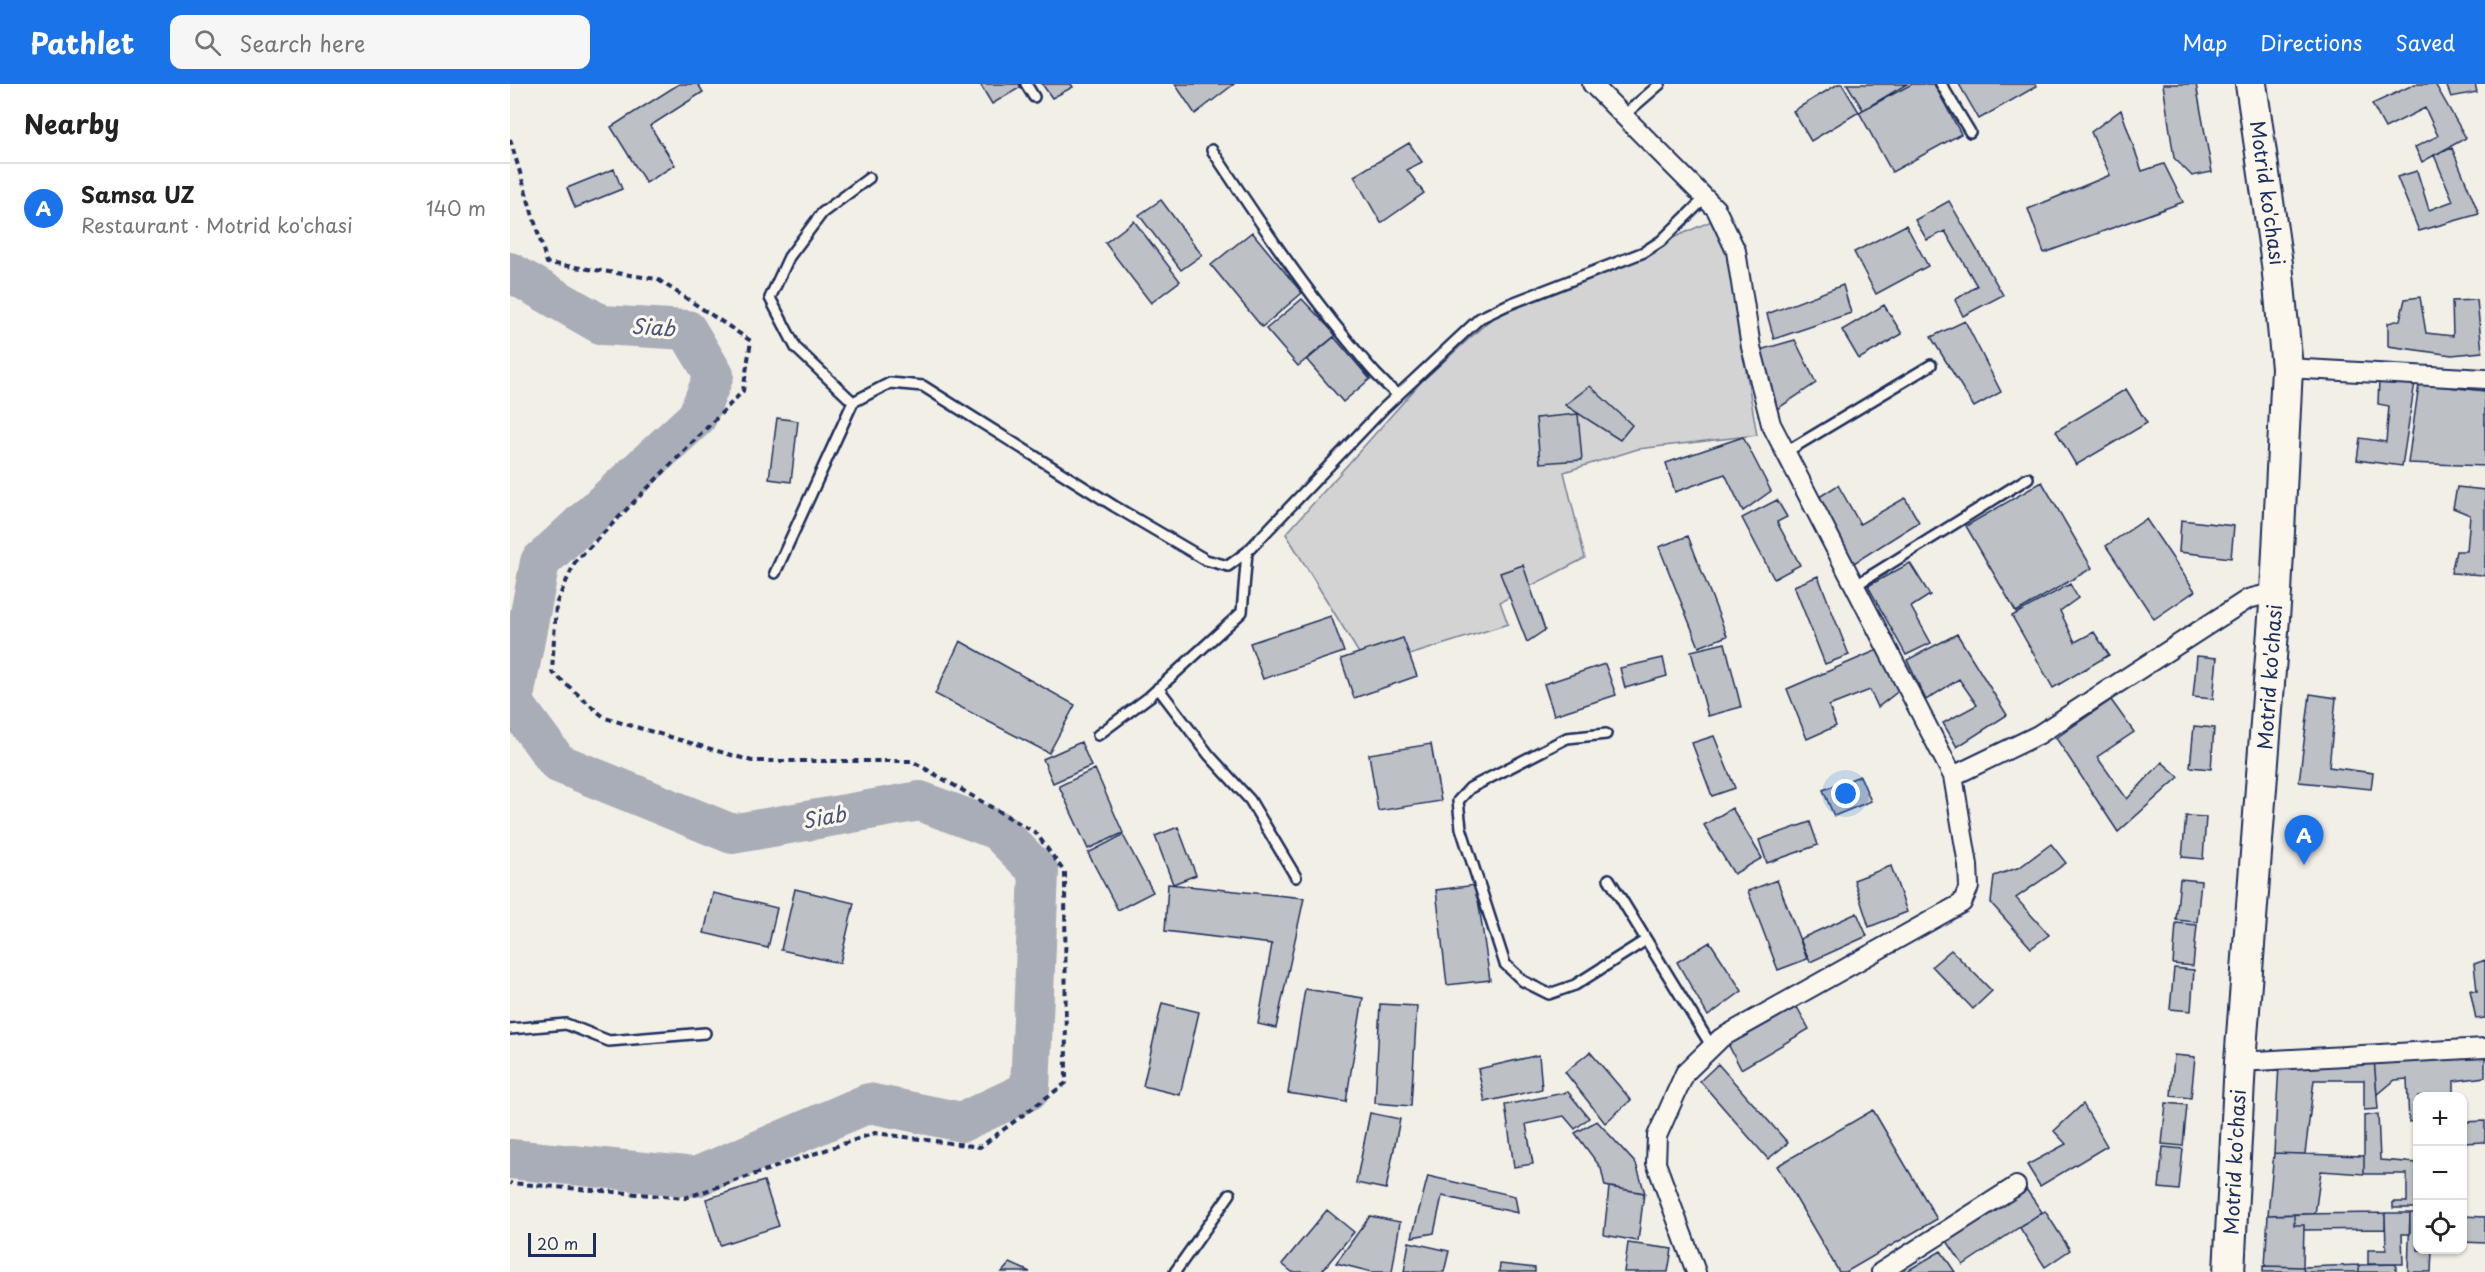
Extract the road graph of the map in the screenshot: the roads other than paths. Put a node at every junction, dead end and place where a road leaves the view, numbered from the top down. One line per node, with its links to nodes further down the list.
1 (1026, 84): 6 (lane)
2 (1593, 84): 7 (street)
3 (1660, 84): 7 (lane)
4 (1941, 84): 8 (lane)
5 (2251, 84): 13 (main road, Motrid ko'chasi)
6 (1034, 97)
7 (1623, 116): 11 (street)
8 (1970, 132)
9 (1212, 150): 15 (lane)
10 (869, 178): 16 (lane)
11 (1705, 198): 15 (lane); 17 (street)
12 (1931, 365): 17 (lane)
13 (2287, 368): 14 (street); 22 (main road, Motrid ko'chasi)
14 (2485, 379)
15 (1398, 395): 19 (lane)
16 (853, 402): 19 (lane); 20 (lane)
17 (1786, 452): 21 (street)
18 (2028, 478): 21 (lane)
19 (1246, 552): 23 (lane)
20 (775, 573)
21 (1856, 585): 26 (street)
22 (2276, 592): 26 (street); 34 (main road, Motrid ko'chasi)
23 (1158, 688): 25 (lane); 27 (lane)
24 (1606, 734): 29 (lane)
25 (1098, 735)
26 (1953, 776): 32 (street)
27 (1296, 877)
28 (1608, 879): 29 (lane)
29 (1646, 940): 32 (lane)
30 (510, 1029): 31 (lane)
31 (705, 1033)
32 (1712, 1047): 38 (street)
33 (2485, 1048): 34 (street)
34 (2240, 1062): 40 (main road, Motrid ko'chasi)
35 (2016, 1186): 39 (street)
36 (1230, 1194): 37 (lane)
37 (1175, 1272)
38 (1696, 1272)
39 (1881, 1272)
40 (2229, 1272)

